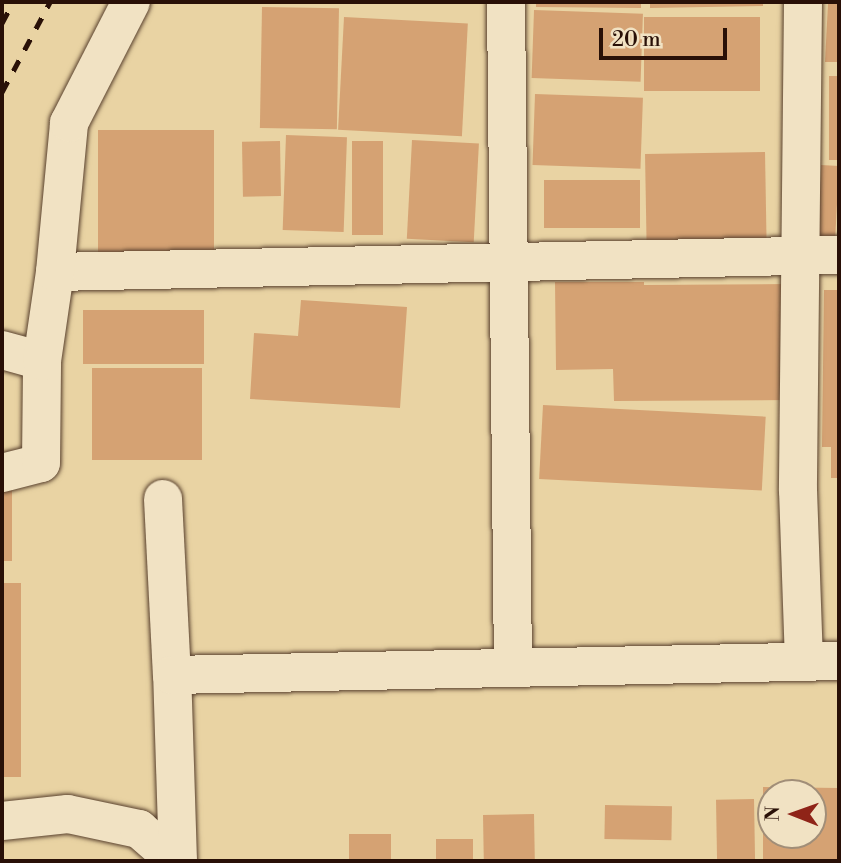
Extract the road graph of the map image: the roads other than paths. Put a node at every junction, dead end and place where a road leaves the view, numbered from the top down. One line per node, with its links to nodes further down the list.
1 (131, 2): 7 (street)
2 (506, 2): 6 (street)
3 (803, 2): 4 (street)
4 (800, 255): 5 (street); 6 (street); 12 (street)
5 (839, 255)
6 (511, 263): 7 (street); 13 (street)
7 (55, 272): 9 (street)
8 (2, 350): 9 (street)
9 (42, 361): 10 (street)
10 (2, 473)
11 (163, 499): 14 (street)
12 (822, 662): 13 (street)
13 (513, 668): 14 (street)
14 (172, 675): 16 (street)
15 (2, 821): 16 (street)
16 (177, 861)

